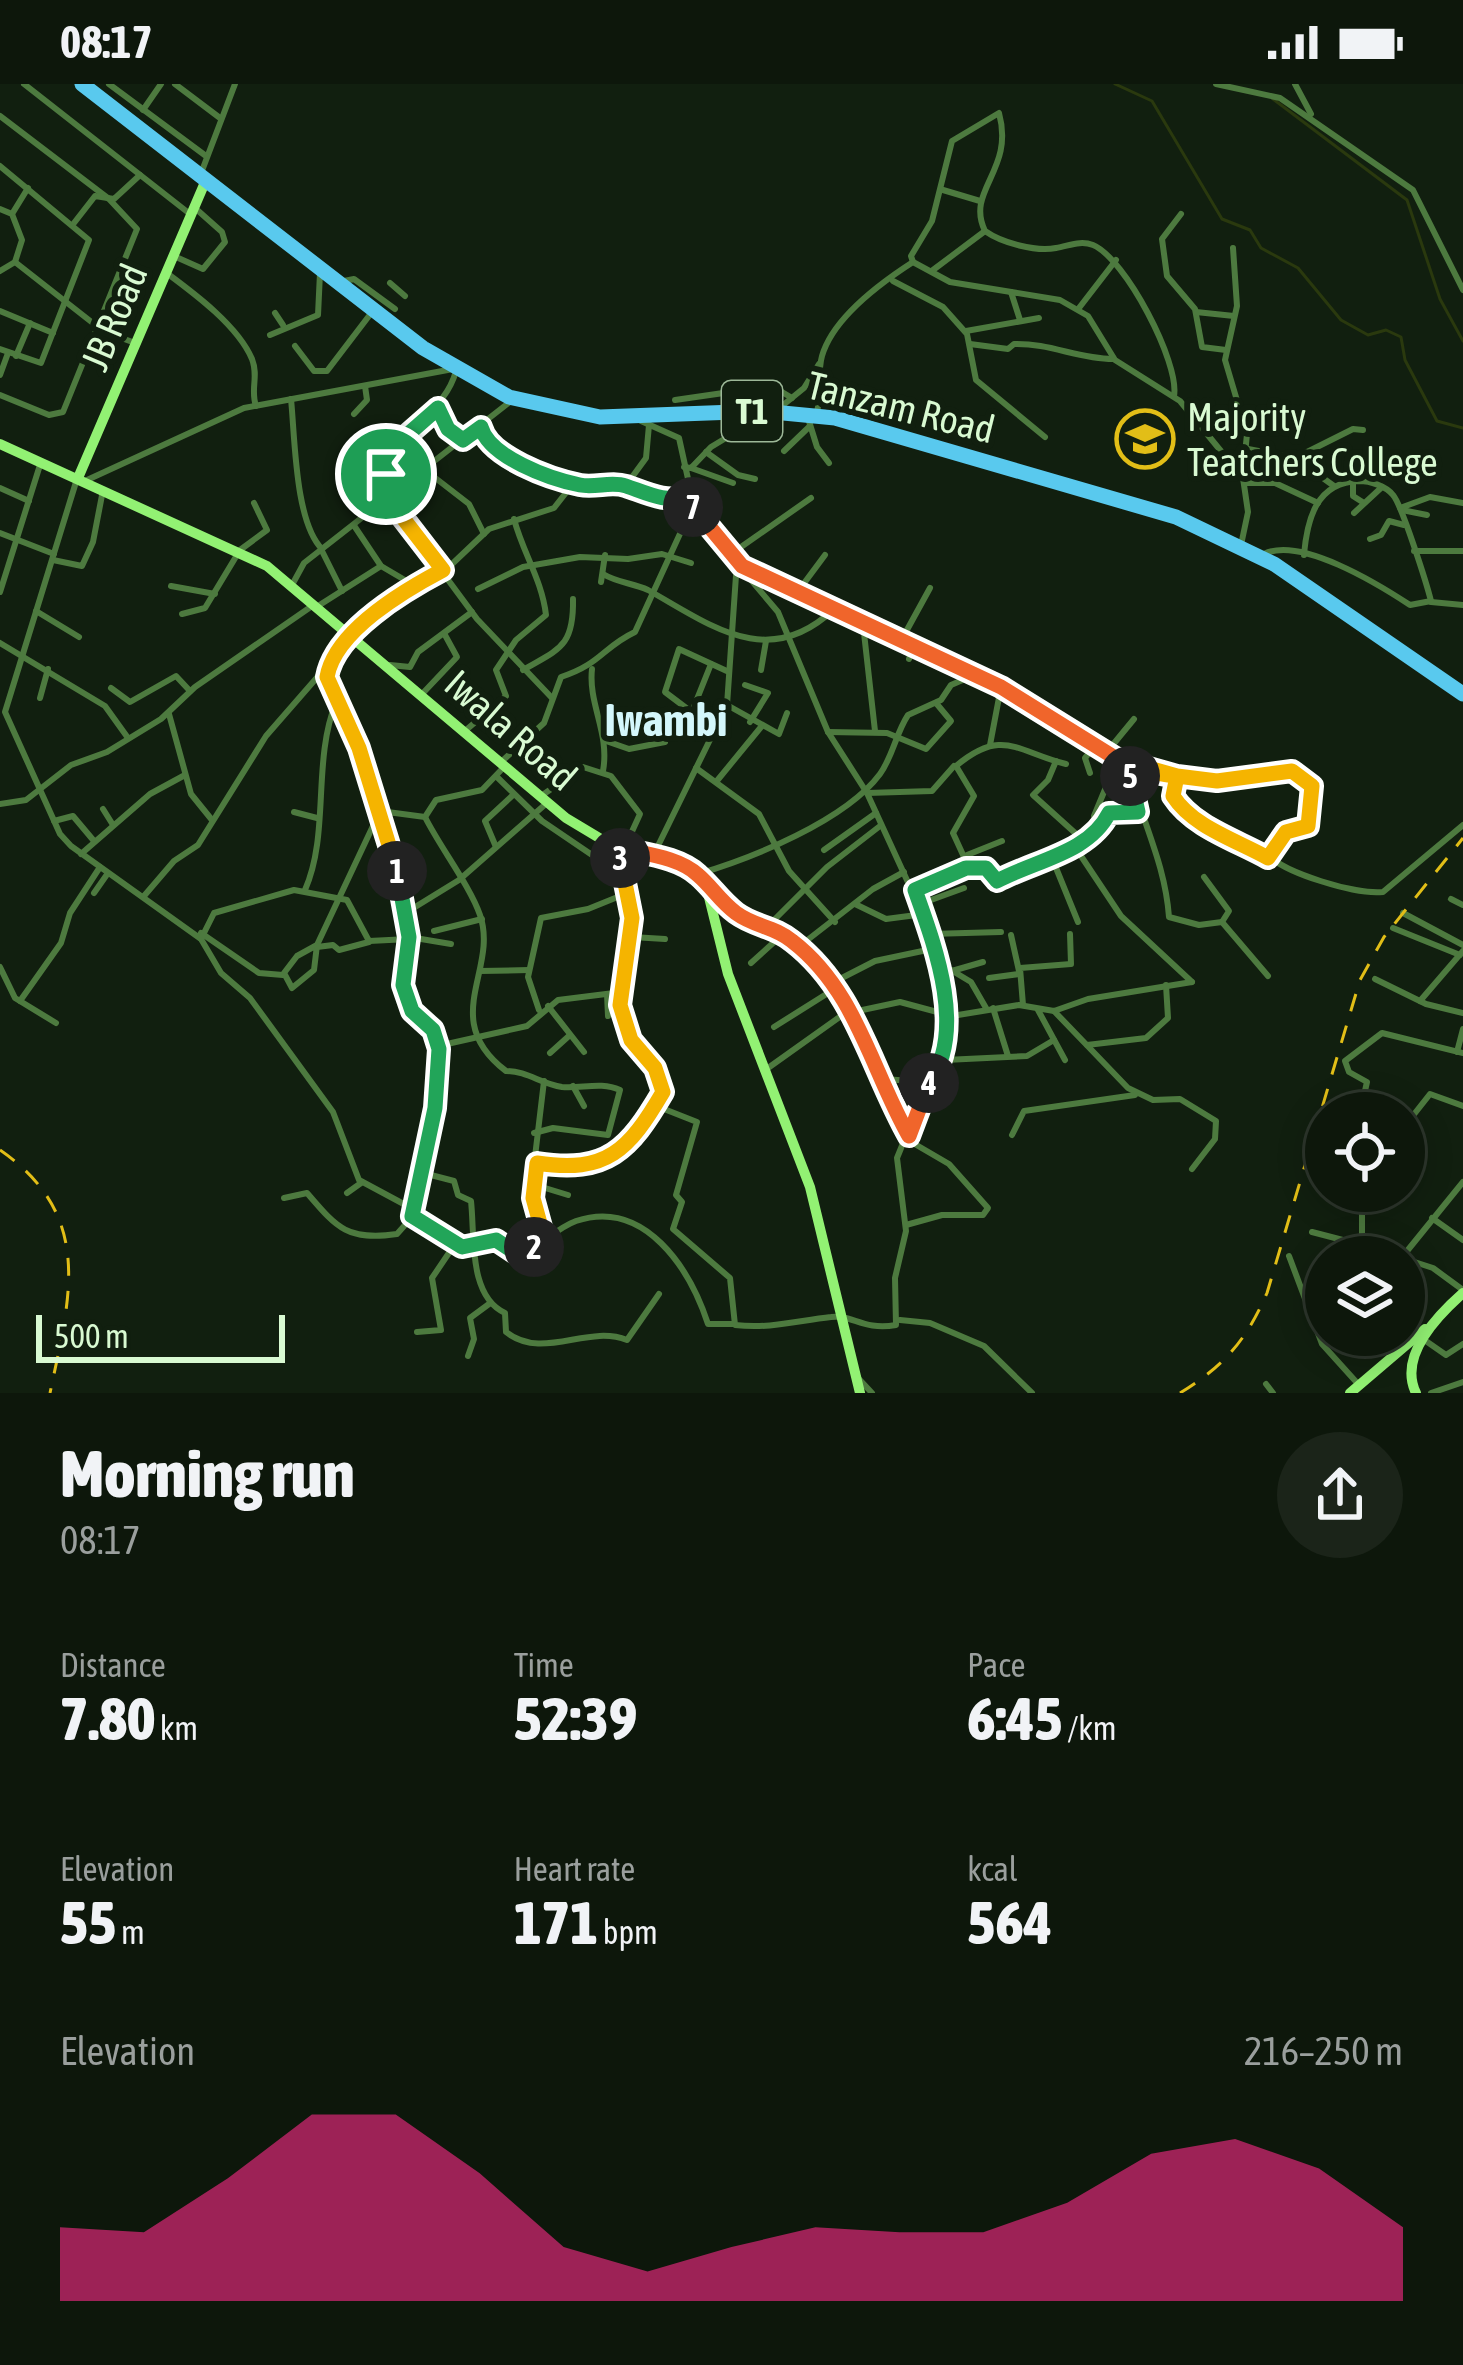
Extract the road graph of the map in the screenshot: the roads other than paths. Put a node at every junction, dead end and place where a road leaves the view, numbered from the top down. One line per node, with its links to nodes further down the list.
1 (24, 84): 15 (street)
2 (82, 84): 16 (highway, Tanzam Road / T1)
3 (109, 84): 9 (street)
4 (161, 84): 9 (street)
5 (236, 84): 12 (street)
6 (1216, 84): 11 (street)
7 (1295, 84): 11 (street)
8 (180, 86): 12 (street)
9 (142, 110): 13 (street)
10 (0, 116): 19 (street)
11 (1313, 117): 39 (street)
12 (221, 119): 13 (street)
13 (206, 156): 16 (street)
14 (0, 166): 17 (street)
15 (140, 175): 19 (street); 22 (street)
16 (203, 178): 22 (street, JB Road); 32 (highway, Tanzam Road / T1)
17 (28, 188): 23 (street); 25 (street)
18 (943, 190): 20 (street); 20 (street); 31 (street)
19 (110, 200): 25 (street); 54 (street)
20 (980, 201): 26 (street)
21 (0, 209): 23 (street)
22 (192, 210): 28 (street, JB Road); 28 (street)
23 (12, 214): 30 (street)
24 (1181, 214): 47 (street)
25 (77, 223): 42 (street)
26 (985, 231): 29 (street); 33 (street)
27 (1233, 248): 49 (street)
28 (172, 255): 35 (street, JB Road)
29 (1115, 260): 43 (street); 69 (street)
30 (15, 262): 34 (street); 42 (street)
31 (914, 262): 33 (street); 36 (street)
32 (321, 269): 37 (highway, Tanzam Road / T1); 53 (street)
33 (933, 270): 40 (street)
34 (0, 271)
35 (165, 272): 58 (street, JB Road); 74 (street)
36 (890, 281): 55 (street); 64 (street)
37 (339, 282): 44 (street); 45 (highway, Tanzam Road / T1)
38 (390, 283): 41 (street)
39 (1463, 290)
40 (1011, 292): 43 (street); 51 (street)
41 (405, 296)
42 (66, 302): 54 (street); 56 (street)
43 (1079, 308): 63 (street)
44 (395, 309)
45 (375, 310): 60 (street); 65 (highway, Tanzam Road / T1)
46 (0, 311): 52 (street)
47 (1196, 312): 49 (street); 61 (street)
48 (275, 313): 53 (street)
49 (1234, 316): 61 (street)
50 (1039, 318): 51 (street)
51 (1020, 320): 55 (street)
52 (30, 323): 56 (street); 62 (street)
53 (283, 325): 57 (street)
54 (99, 328): 58 (street); 68 (street)
55 (965, 332): 59 (street)
56 (53, 333): 62 (street)
57 (271, 334)
58 (135, 343): 93 (street, JB Road)
59 (970, 344): 63 (street); 82 (street)
60 (295, 346)
61 (1226, 350): 85 (street)
62 (8, 353): 66 (street)
63 (1113, 358): 69 (street)
64 (821, 360): 71 (street); 78 (street)
65 (454, 370): 67 (street); 70 (highway, Tanzam Road / T1); 75 (street)
66 (0, 374)
67 (365, 386): 72 (street); 77 (street)
68 (0, 395)
69 (1174, 396): 95 (street)
70 (514, 398): 79 (highway, Tanzam Road / T1); 80 (street)
71 (792, 398): 73 (street); 76 (street)
72 (290, 399): 74 (street); 126 (street)
73 (674, 400)
74 (256, 406): 93 (street)
75 (438, 408): 83 (street); 100 (street)
76 (777, 411): 78 (highway, Tanzam Road / T1); 79 (highway, Tanzam Road / T1)
77 (354, 414)
78 (811, 419): 86 (street); 87 (street); 90 (street); 124 (highway, Tanzam Road / T1)
79 (643, 422): 91 (street); 99 (street)
80 (481, 427): 83 (street); 98 (street)
81 (1364, 430): 88 (street)
82 (1045, 437)
83 (463, 440): 92 (street)
84 (0, 444): 89 (street, Iwala Road)
85 (1243, 448): 88 (street); 95 (street)
86 (784, 451)
87 (706, 452): 91 (street); 94 (street)
88 (1295, 458): 101 (street)
89 (41, 462): 93 (street, Iwala Road); 108 (street)
90 (830, 463)
91 (688, 468): 97 (street); 105 (street)
92 (425, 470): 100 (street); 121 (street)
93 (82, 479): 104 (street, Iwala Road); 134 (street)
94 (755, 479)
95 (1244, 480): 110 (street); 124 (street)
96 (1353, 482): 101 (street); 102 (street); 111 (street)
97 (733, 483)
98 (577, 485): 99 (street); 117 (street)
99 (624, 485): 105 (street)
100 (403, 486): 107 (street)
101 (1334, 486): 110 (street)
102 (1382, 487): 111 (street); 113 (street)
103 (0, 488): 108 (street)
104 (103, 488): 125 (street, Iwala Road); 134 (street)
105 (689, 496): 115 (street)
106 (811, 498): 135 (street)
107 (389, 500): 118 (street); 139 (street)
108 (28, 501): 123 (street)
109 (254, 503): 125 (street)
110 (1318, 503): 132 (street)
111 (1364, 503): 114 (street)
112 (1463, 503): 113 (street)
113 (1400, 509): 116 (street); 119 (street)
114 (1354, 513)
115 (696, 515): 130 (street); 135 (street)
116 (1427, 515)
117 (514, 519): 121 (street); 138 (street)
118 (355, 527): 126 (street); 137 (street)
119 (1407, 527): 122 (street); 127 (street)
120 (0, 533): 123 (street)
121 (484, 534): 139 (street)
122 (1370, 539)
123 (16, 541): 134 (street); 147 (street)
124 (1241, 545): 133 (highway, Tanzam Road / T1)
125 (240, 550): 140 (street, Iwala Road); 149 (street)
126 (322, 550): 140 (street); 146 (street)
127 (1414, 551): 128 (street); 151 (street)
128 (1463, 551)
129 (605, 555): 130 (street); 138 (street); 148 (street)
130 (669, 555): 136 (street); 148 (street)
131 (825, 555): 145 (street)
132 (1304, 555): 133 (street); 151 (street)
133 (1261, 556): 185 (highway, Tanzam Road / T1)
134 (54, 557): 155 (street)
135 (736, 560): 145 (street); 159 (street); 162 (street)
136 (691, 563)
137 (381, 566): 142 (street); 146 (street)
138 (530, 566): 144 (street); 168 (street)
139 (443, 570): 142 (street); 156 (street)
140 (292, 585): 152 (street, Iwala Road)
141 (171, 586): 149 (street)
142 (415, 586): 161 (street)
143 (930, 588): 164 (street)
144 (478, 589)
145 (799, 590): 154 (street)
146 (342, 591): 152 (street)
147 (0, 592)
148 (651, 593): 162 (street); 174 (street)
149 (214, 594): 157 (street)
150 (573, 599): 176 (street)
151 (1430, 602): 153 (street)
152 (316, 605): 161 (street, Iwala Road); 183 (street)
153 (1463, 605)
154 (834, 609): 158 (street); 159 (street)
155 (36, 611): 163 (street); 169 (street)
156 (472, 612): 160 (street); 168 (street)
157 (182, 614)
158 (863, 624): 164 (street); 198 (street)
159 (788, 634): 165 (street); 200 (street)
160 (445, 635): 173 (street); 184 (street)
161 (353, 636): 171 (street); 173 (street, Iwala Road)
162 (735, 637): 165 (street); 178 (street)
163 (79, 638)
164 (902, 639): 167 (street)
165 (766, 641): 177 (street)
166 (0, 643): 169 (street)
167 (914, 644): 170 (street); 179 (street)
168 (511, 652): 176 (street); 197 (street)
169 (23, 653): 175 (street); 223 (street)
170 (909, 659)
171 (330, 663): 188 (street); 236 (street)
172 (711, 664): 178 (street); 193 (street); 193 (street)
173 (390, 665): 184 (street, Iwala Road)
174 (592, 667): 187 (street); 204 (street)
175 (48, 669): 186 (street); 202 (street)
176 (523, 670): 187 (street)
177 (760, 670)
178 (729, 672): 190 (street)
179 (971, 676): 181 (street); 189 (street)
180 (746, 686): 195 (street)
181 (1001, 687): 206 (street); 207 (street)
182 (111, 688): 183 (street)
183 (190, 692): 192 (street)
184 (423, 693): 197 (street, Iwala Road)
185 (1463, 694)
186 (40, 698)
187 (552, 698): 203 (street)
188 (336, 703): 230 (street); 235 (street)
189 (936, 703): 201 (street); 201 (street)
190 (727, 705): 195 (street); 199 (street)
191 (787, 713): 196 (street)
192 (169, 714): 202 (street); 217 (street)
193 (691, 714): 199 (street)
194 (1133, 719): 208 (street)
195 (750, 722): 196 (street)
196 (761, 727): 222 (street)
197 (466, 730): 210 (street, Iwala Road)
198 (875, 731): 200 (street); 201 (street)
199 (718, 732): 214 (street)
200 (828, 732): 224 (street)
201 (898, 735): 224 (street)
202 (128, 738): 223 (street)
203 (524, 741): 210 (street); 221 (street)
204 (606, 741): 205 (street); 215 (street)
205 (665, 742)
206 (991, 745): 209 (street); 213 (street)
207 (1095, 746): 208 (street); 216 (street)
208 (1106, 753): 212 (street)
209 (1056, 761): 211 (street); 244 (street)
210 (504, 764): 220 (street); 226 (street, Iwala Road)
211 (1066, 764)
212 (1128, 765): 219 (street); 229 (street)
213 (956, 766): 224 (street); 251 (street)
214 (696, 768): 222 (street); 252 (street)
215 (603, 771): 221 (street); 247 (street)
216 (1090, 773)
217 (185, 775): 236 (street); 238 (street)
218 (1111, 776): 241 (street)
219 (1177, 776): 254 (street); 254 (street)
220 (497, 777): 225 (street); 234 (street)
221 (556, 782): 226 (street)
222 (716, 782): 245 (street)
223 (40, 789): 227 (street); 237 (street)
224 (866, 791): 232 (street); 245 (street)
225 (513, 795): 233 (street); 246 (street)
226 (545, 799): 233 (street); 247 (street, Iwala Road)
227 (0, 804)
228 (103, 809): 238 (street)
229 (1139, 810): 241 (street); 282 (street)
230 (380, 811): 234 (street); 271 (street); 276 (street)
231 (294, 812): 235 (street)
232 (876, 813): 240 (street); 249 (street)
233 (535, 814): 246 (street); 261 (street)
234 (425, 817): 262 (street)
235 (317, 818): 265 (street)
236 (213, 820): 270 (street)
237 (54, 821): 242 (street); 250 (street)
238 (113, 825): 242 (street)
239 (1463, 825): 254 (street)
240 (880, 826): 257 (street); 264 (street)
241 (1098, 833): 244 (street)
242 (94, 841): 250 (street)
243 (1002, 842): 251 (street)
244 (1084, 842): 248 (street)
245 (777, 843): 259 (street); 264 (street)
246 (496, 847): 262 (street)
247 (622, 848): 252 (street, Iwala Road); 261 (street)
248 (1075, 848): 253 (street); 314 (street)
249 (824, 850)
250 (81, 854): 255 (street)
251 (967, 855): 256 (street)
252 (653, 856): 259 (street, Iwala Road)
253 (1052, 858): 256 (street); 281 (street)
254 (1268, 858)
255 (100, 867): 258 (street); 317 (street)
256 (969, 868): 266 (street)
257 (904, 872): 266 (street); 273 (street)
258 (108, 873): 268 (street); 270 (street)
259 (698, 874): 269 (street)
260 (1204, 877): 282 (street)
261 (624, 878): 267 (street)
262 (459, 880): 276 (street); 279 (street)
263 (964, 888): 274 (street)
264 (806, 889): 280 (street); 283 (street)
265 (305, 890): 271 (street); 291 (street)
266 (915, 890): 274 (street)
267 (630, 892): 293 (street); 304 (street)
268 (94, 893)
269 (711, 894): 283 (street); 343 (street)
270 (144, 896): 291 (street)
271 (340, 896): 295 (street); 298 (street)
272 (1451, 899): 275 (street)
273 (855, 904): 278 (street); 280 (street)
274 (920, 904): 278 (street)
275 (1463, 905)
276 (407, 912): 292 (street)
277 (1402, 913): 300 (street)
278 (924, 914): 288 (street)
279 (482, 919): 285 (street); 306 (street)
280 (835, 922): 297 (street)
281 (1078, 922)
282 (1222, 922): 310 (street)
283 (770, 925): 287 (street)
284 (1394, 928): 300 (street)
285 (434, 931)
286 (1001, 932): 288 (street)
287 (783, 934): 297 (street); 302 (street)
288 (930, 934): 299 (street)
289 (1070, 934): 307 (street)
290 (1011, 935): 307 (street)
291 (202, 938): 308 (street); 361 (street)
292 (409, 938): 295 (street); 296 (street); 336 (street)
293 (632, 938): 294 (street); 315 (street)
294 (665, 938)
295 (369, 941): 298 (street)
296 (451, 944)
297 (796, 944): 313 (street)
298 (317, 946): 308 (street); 308 (street)
299 (932, 950): 309 (street); 313 (street)
300 (1462, 950): 318 (street)
301 (983, 962): 305 (street)
302 (751, 963)
303 (0, 967): 317 (street)
304 (529, 970): 306 (street); 323 (street)
305 (951, 970): 309 (street); 321 (street)
306 (480, 971): 333 (street)
307 (1018, 973): 311 (street); 320 (street)
308 (284, 975)
309 (938, 975): 328 (street)
310 (1268, 976)
311 (989, 978)
312 (1375, 979): 318 (street)
313 (834, 985): 324 (street); 330 (street)
314 (1166, 985): 325 (street); 335 (street)
315 (622, 992): 316 (street); 348 (street)
316 (607, 994): 319 (street); 327 (street)
317 (20, 1001): 329 (street)
318 (1420, 1001): 326 (street)
319 (548, 1006): 323 (street); 332 (street)
320 (1023, 1006): 321 (street); 322 (street)
321 (989, 1007): 328 (street); 340 (street)
322 (1038, 1010): 325 (street); 334 (street)
323 (539, 1011): 333 (street)
324 (850, 1011): 328 (street); 343 (street); 344 (street)
325 (1054, 1012): 335 (street)
326 (1463, 1013)
327 (608, 1016)
328 (946, 1016): 341 (street)
329 (56, 1023)
330 (774, 1027)
331 (1463, 1029): 339 (street)
332 (570, 1035): 337 (street); 338 (street)
333 (481, 1040): 336 (street); 345 (street)
334 (1054, 1040): 340 (street); 342 (street)
335 (1085, 1045): 350 (street)
336 (438, 1046): 357 (street)
337 (584, 1052)
338 (550, 1053)
339 (1460, 1053): 349 (street)
340 (1008, 1056): 341 (street)
341 (945, 1060): 346 (street)
342 (1065, 1060)
343 (768, 1068): 381 (street)
344 (882, 1078): 346 (street); 356 (street)
345 (544, 1081): 347 (street); 354 (street)
346 (929, 1082): 356 (street)
347 (573, 1086): 352 (street); 354 (street)
348 (663, 1092): 358 (street); 383 (street)
349 (1365, 1092)
350 (1138, 1095): 355 (street); 359 (street)
351 (1425, 1100): 353 (street)
352 (584, 1106)
353 (1463, 1106)
354 (534, 1133): 358 (street)
355 (1012, 1135)
356 (909, 1136): 368 (street); 368 (street)
357 (424, 1159): 366 (street); 375 (street)
358 (537, 1163): 362 (street)
359 (1192, 1169)
360 (1463, 1182): 367 (street)
361 (361, 1183): 363 (street); 366 (street)
362 (532, 1184): 364 (street); 372 (street)
363 (347, 1193)
364 (568, 1196)
365 (284, 1198): 366 (street)
366 (413, 1212): 374 (street)
367 (1432, 1218): 371 (street); 373 (street)
368 (906, 1225): 382 (street)
369 (1312, 1232): 370 (street)
370 (1328, 1236)
371 (1416, 1236)
372 (544, 1238): 375 (street); 383 (street)
373 (1463, 1240)
374 (455, 1244): 375 (street); 384 (street)
375 (474, 1246): 380 (street)
376 (1288, 1256): 393 (street)
377 (1425, 1266): 378 (street)
378 (1463, 1292): 385 (street)
379 (659, 1294): 380 (street)
380 (489, 1304): 387 (street)
381 (841, 1317): 382 (street); 383 (street); 390 (street)
382 (898, 1319): 396 (street)
383 (734, 1324)
384 (417, 1332)
385 (1425, 1334): 386 (street)
386 (1463, 1344)
387 (468, 1356)
388 (1397, 1356): 393 (street)
389 (1418, 1356): 398 (street)
390 (856, 1377): 394 (street); 395 (street)
391 (1463, 1382): 399 (street)
392 (1266, 1384): 397 (street)
393 (1354, 1389)
394 (860, 1393)
395 (872, 1393)
396 (1032, 1393)
397 (1273, 1393)
398 (1416, 1393)
399 (1431, 1393)

